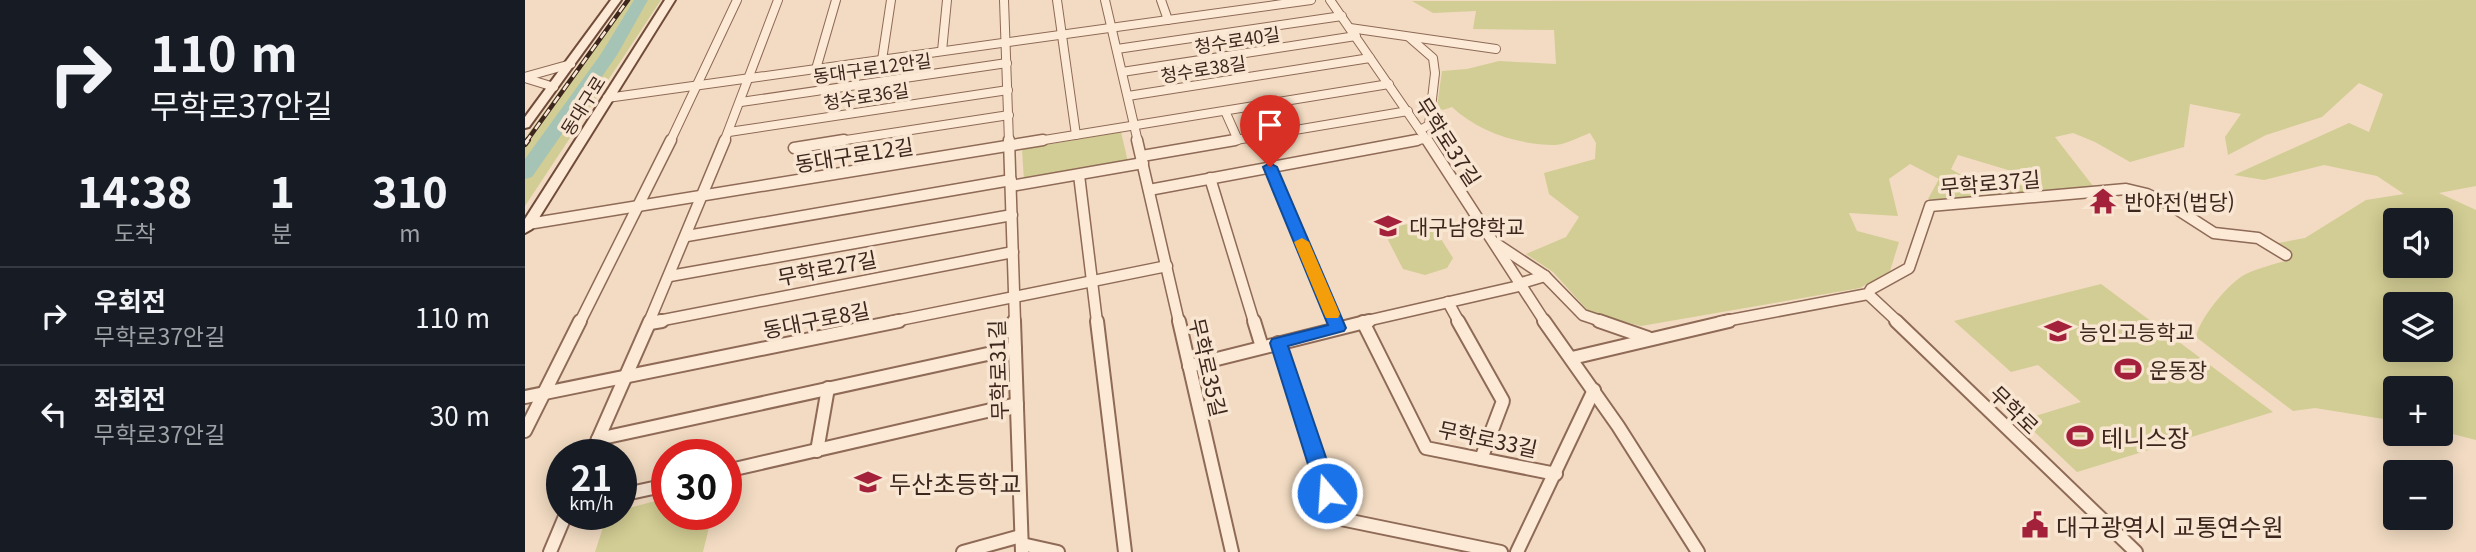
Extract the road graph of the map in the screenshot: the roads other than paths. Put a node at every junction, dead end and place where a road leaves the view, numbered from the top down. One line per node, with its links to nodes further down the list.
1 (616, 0): 33 (main road, 동대구로)
2 (670, 0): 46 (main road, 동대구로)
3 (737, 0): 42 (street)
4 (778, 0): 38 (street)
5 (836, 0): 35 (street)
6 (891, 0): 32 (street)
7 (947, 0): 30 (street)
8 (1004, 0): 25 (street)
9 (1057, 0): 21 (street)
10 (1105, 0): 20 (street)
11 (1161, 0): 18 (street)
12 (1220, 0): 16 (street)
13 (1311, 0): 15 (street)
14 (1330, 0): 17 (street)
15 (1278, 2): 16 (street)
16 (1226, 12): 18 (street)
17 (1342, 16): 19 (street); 27 (street, 청수로38길)
18 (1168, 20): 20 (street)
19 (1350, 27): 22 (street); 23 (street)
20 (1112, 28): 21 (street); 27 (street)
21 (1062, 35): 25 (street); 55 (street)
22 (1356, 36): 28 (street, 청수로40길); 31 (street)
23 (1407, 36): 24 (street); 26 (street)
24 (1431, 39): 26 (street); 29 (street)
25 (1006, 43): 30 (street); 34 (street)
26 (1420, 45): 54 (street)
27 (1117, 49): 37 (street)
28 (1272, 49): 36 (street, 청수로38길); 37 (street, 청수로40길)
29 (1496, 49)
30 (942, 51): 32 (street)
31 (1370, 58): 36 (street, 청수로38길); 41 (street)
32 (881, 60): 35 (street); 40 (street)
33 (571, 64): 39 (street); 43 (main road, 동대구로)
34 (1007, 64): 40 (street, 동대구로12안길); 44 (street)
35 (815, 69): 38 (street)
36 (1284, 71): 45 (street, 청수로38길)
37 (1122, 72): 45 (street)
38 (750, 77): 42 (street); 47 (street)
39 (525, 78): 43 (street)
40 (874, 83): 47 (street, 동대구로12안길)
41 (1389, 84): 48 (street, 동대구로12길); 49 (street, 무학로37길)
42 (699, 85): 46 (street); 66 (street)
43 (555, 86): 51 (main road, 동대구로)
44 (1008, 90): 50 (street); 53 (street, 청수로36길)
45 (1128, 96): 52 (street)
46 (607, 98): 68 (main road, 동대구로)
47 (741, 102): 53 (street)
48 (1225, 111): 52 (street, 동대구로12길); 56 (street)
49 (1408, 111): 54 (street, 무학로37길); 56 (street)
50 (1009, 115): 57 (street); 58 (street, 청수로36길)
51 (525, 125)
52 (1135, 125): 55 (street, 동대구로12길); 59 (street, 무학로35길)
53 (729, 132): 65 (street)
54 (1422, 134): 60 (street); 70 (street, 무학로37길)
55 (1076, 135): 57 (street, 동대구로12길)
56 (1238, 140): 59 (street)
57 (1009, 146): 63 (street, 무학로31길); 65 (street, 동대구로12길)
58 (794, 148)
59 (1142, 160): 61 (street); 64 (street, 무학로35길)
60 (1270, 167): 62 (street); 83 (street)
61 (1079, 174): 63 (street); 76 (street)
62 (1210, 178): 64 (street); 86 (street)
63 (1011, 183): 67 (street, 무학로31길); 69 (street)
64 (1149, 190): 73 (street, 무학로35길)
65 (704, 195): 66 (street, 동대구로12길); 69 (street)
66 (637, 206): 68 (street, 동대구로12길); 93 (street)
67 (1011, 215): 71 (street, 무학로31길); 74 (street, 무학로27길)
68 (526, 226)
69 (687, 236): 74 (street)
70 (1492, 241): 75 (street); 77 (street, 무학로37길)
71 (1013, 252): 79 (street, 무학로31길); 82 (street, 무학로27길)
72 (2286, 256): 78 (street, 무학로37길)
73 (1167, 267): 76 (street, 동대구로8길); 89 (street, 무학로35길)
74 (670, 276): 82 (street)
75 (1545, 276): 77 (street); 84 (street)
76 (1093, 282): 79 (street, 동대구로8길); 107 (street)
77 (1519, 285): 80 (street); 88 (street, 무학로37길)
78 (1868, 294): 84 (street, 무학로37길); 112 (street, 무학로)
79 (1014, 298): 87 (street, 무학로31길); 90 (street, 동대구로8길)
80 (1448, 302): 81 (street); 99 (street)
81 (1363, 322): 83 (street); 99 (street, 무학로33길)
82 (650, 323): 90 (street)
83 (1338, 328): 85 (street)
84 (1648, 338): 88 (street, 무학로37길)
85 (1278, 343): 86 (street); 109 (street)
86 (1262, 347): 89 (street)
87 (1016, 348): 91 (street); 95 (street, 무학로31길)
88 (1572, 358): 92 (street, 무학로37길)
89 (1189, 366): 108 (street, 무학로35길)
90 (625, 377): 93 (street, 동대구로8길); 97 (street)
91 (828, 388): 97 (street); 98 (street)
92 (1594, 390): 101 (street, 무학로33길); 111 (street, 무학로37길)
93 (545, 393): 94 (street, 동대구로8길); 96 (street)
94 (525, 397)
95 (1017, 404): 98 (street); 103 (street, 무학로31길)
96 (525, 432)
97 (598, 439)
98 (817, 451): 100 (street)
99 (1481, 459): 101 (street, 무학로33길)
100 (742, 467)
101 (1556, 474): 110 (street, 무학로33길)
102 (559, 530): 104 (street)
103 (1022, 544): 105 (street); 106 (street)
104 (550, 552)
105 (963, 552)
106 (1058, 552)
107 (1125, 552)
108 (1232, 552)
109 (1501, 552)
110 (1517, 552)
111 (1698, 552)
112 (2136, 552)

